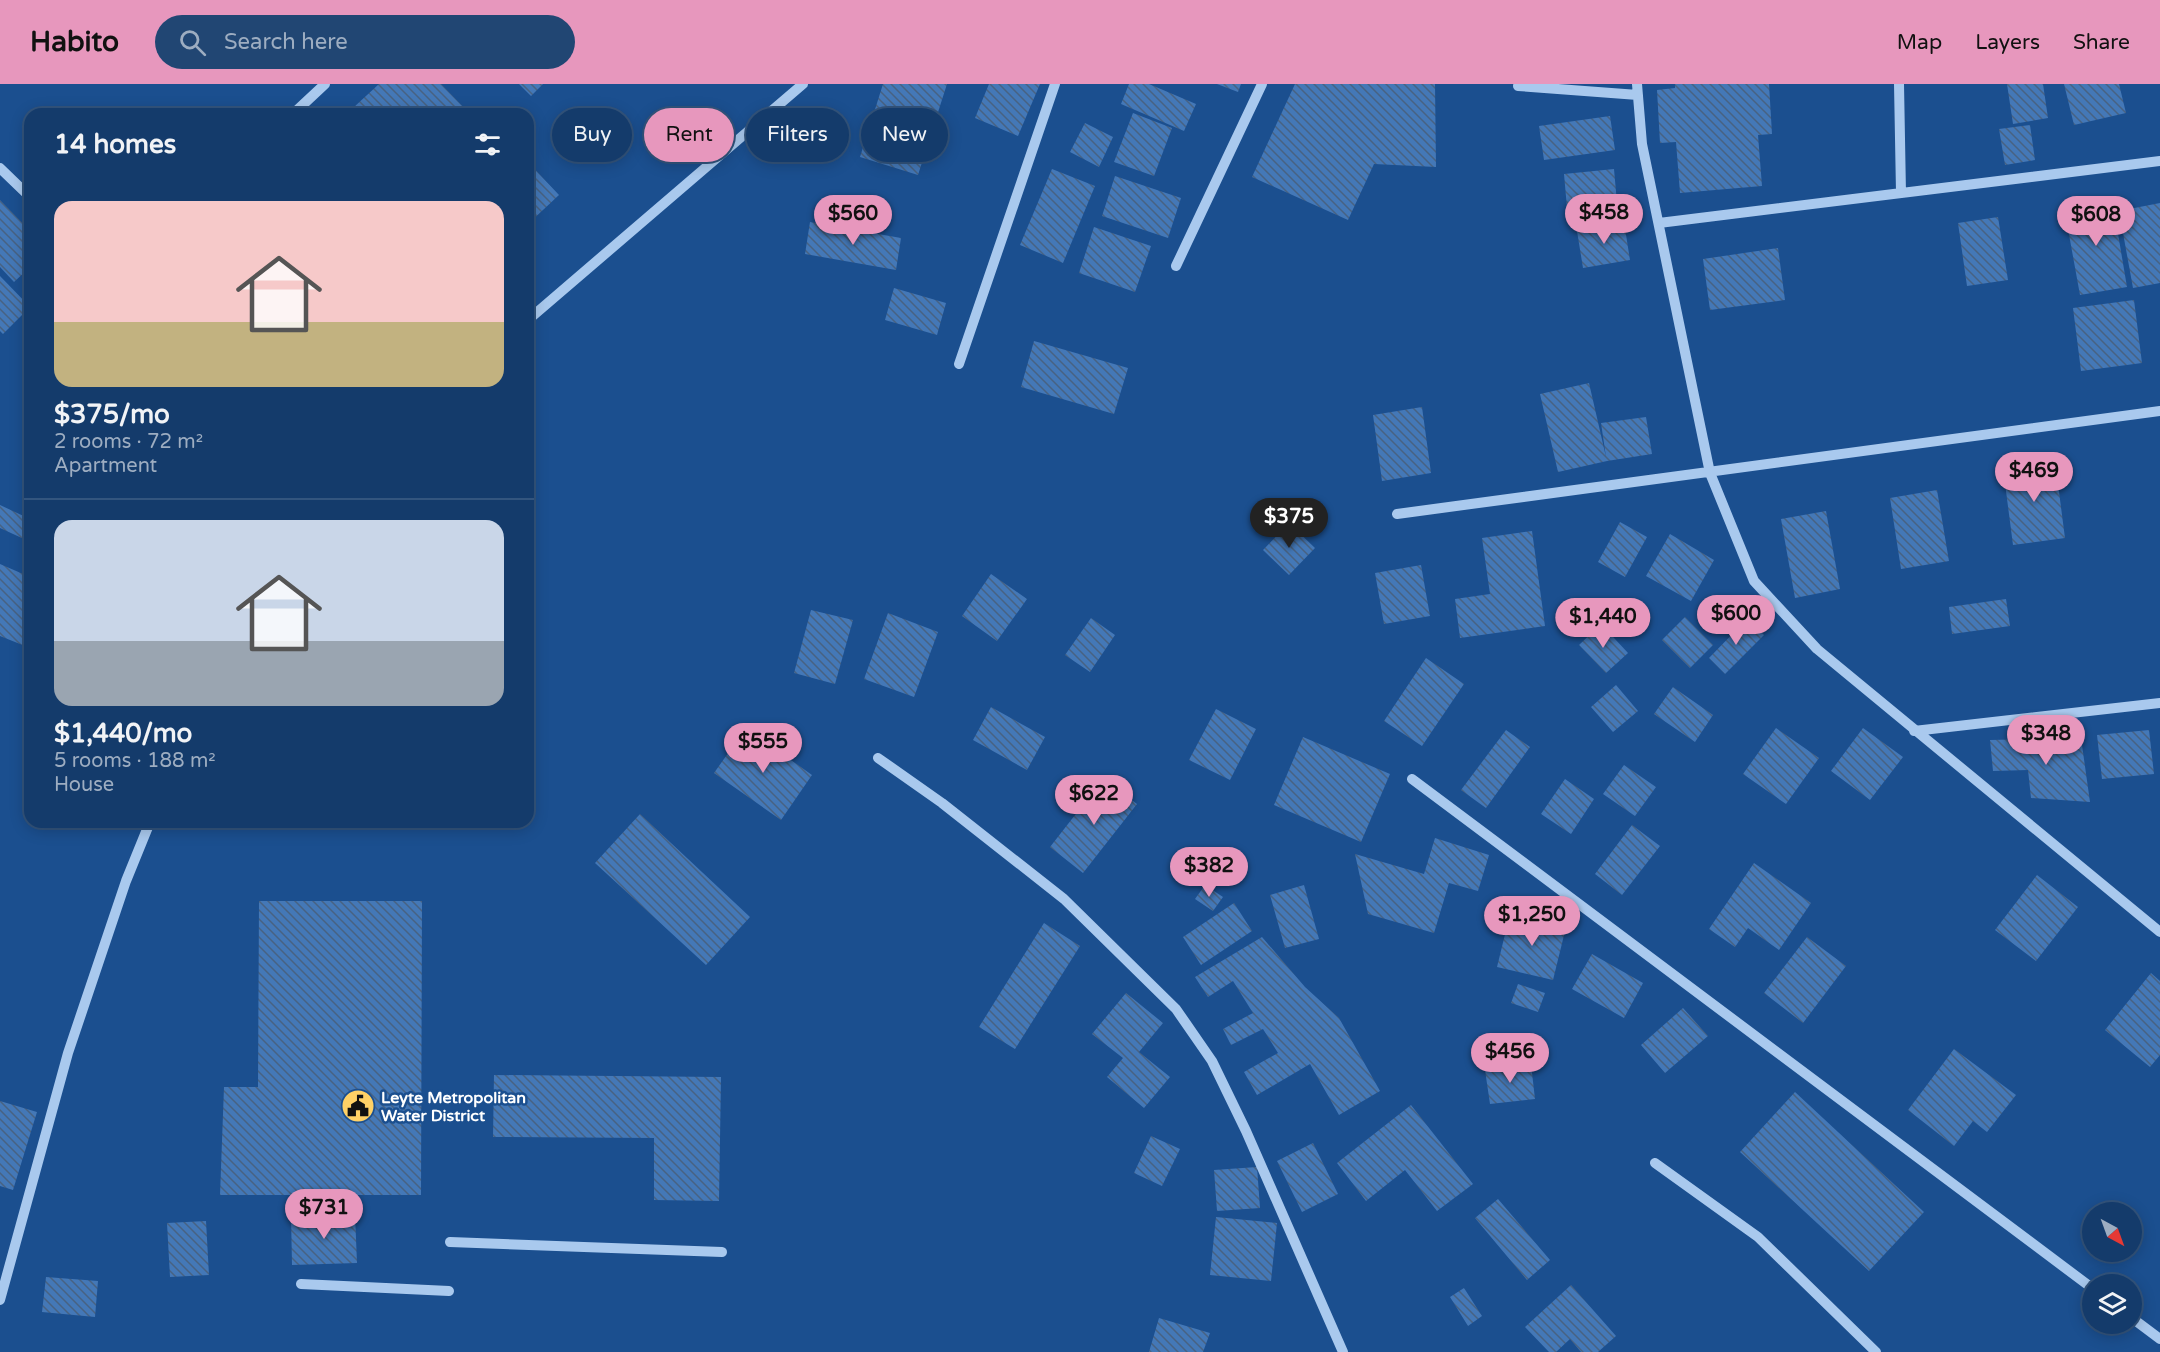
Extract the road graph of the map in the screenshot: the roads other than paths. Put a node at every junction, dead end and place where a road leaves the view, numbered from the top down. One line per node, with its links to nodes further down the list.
1 (325, 84): 8 (street)
2 (804, 84): 15 (street)
3 (1055, 84): 16 (street)
4 (1262, 84): 14 (street)
5 (1899, 84): 12 (street)
6 (1518, 86): 7 (street)
7 (1638, 89): 13 (street)
8 (299, 108)
9 (2160, 161): 12 (street)
10 (0, 168): 11 (street)
11 (24, 191)
12 (1901, 193): 13 (street)
13 (1659, 223): 18 (street)
14 (1176, 266)
15 (534, 315)
16 (959, 364)
17 (2160, 411): 18 (street)
18 (1710, 473): 19 (street); 21 (street)
19 (1397, 514)
20 (2160, 703): 21 (street)
21 (1914, 730): 25 (street)
22 (878, 758): 35 (street)
23 (1412, 779): 29 (street)
24 (148, 828): 32 (street)
25 (2160, 932)
26 (1655, 1163): 36 (street)
27 (450, 1242): 28 (street)
28 (722, 1252)
29 (2082, 1281)
30 (301, 1284): 31 (street)
31 (449, 1291)
32 (0, 1300)
33 (2142, 1326): 34 (street)
34 (2160, 1339)
35 (1343, 1352)
36 (1876, 1352)

